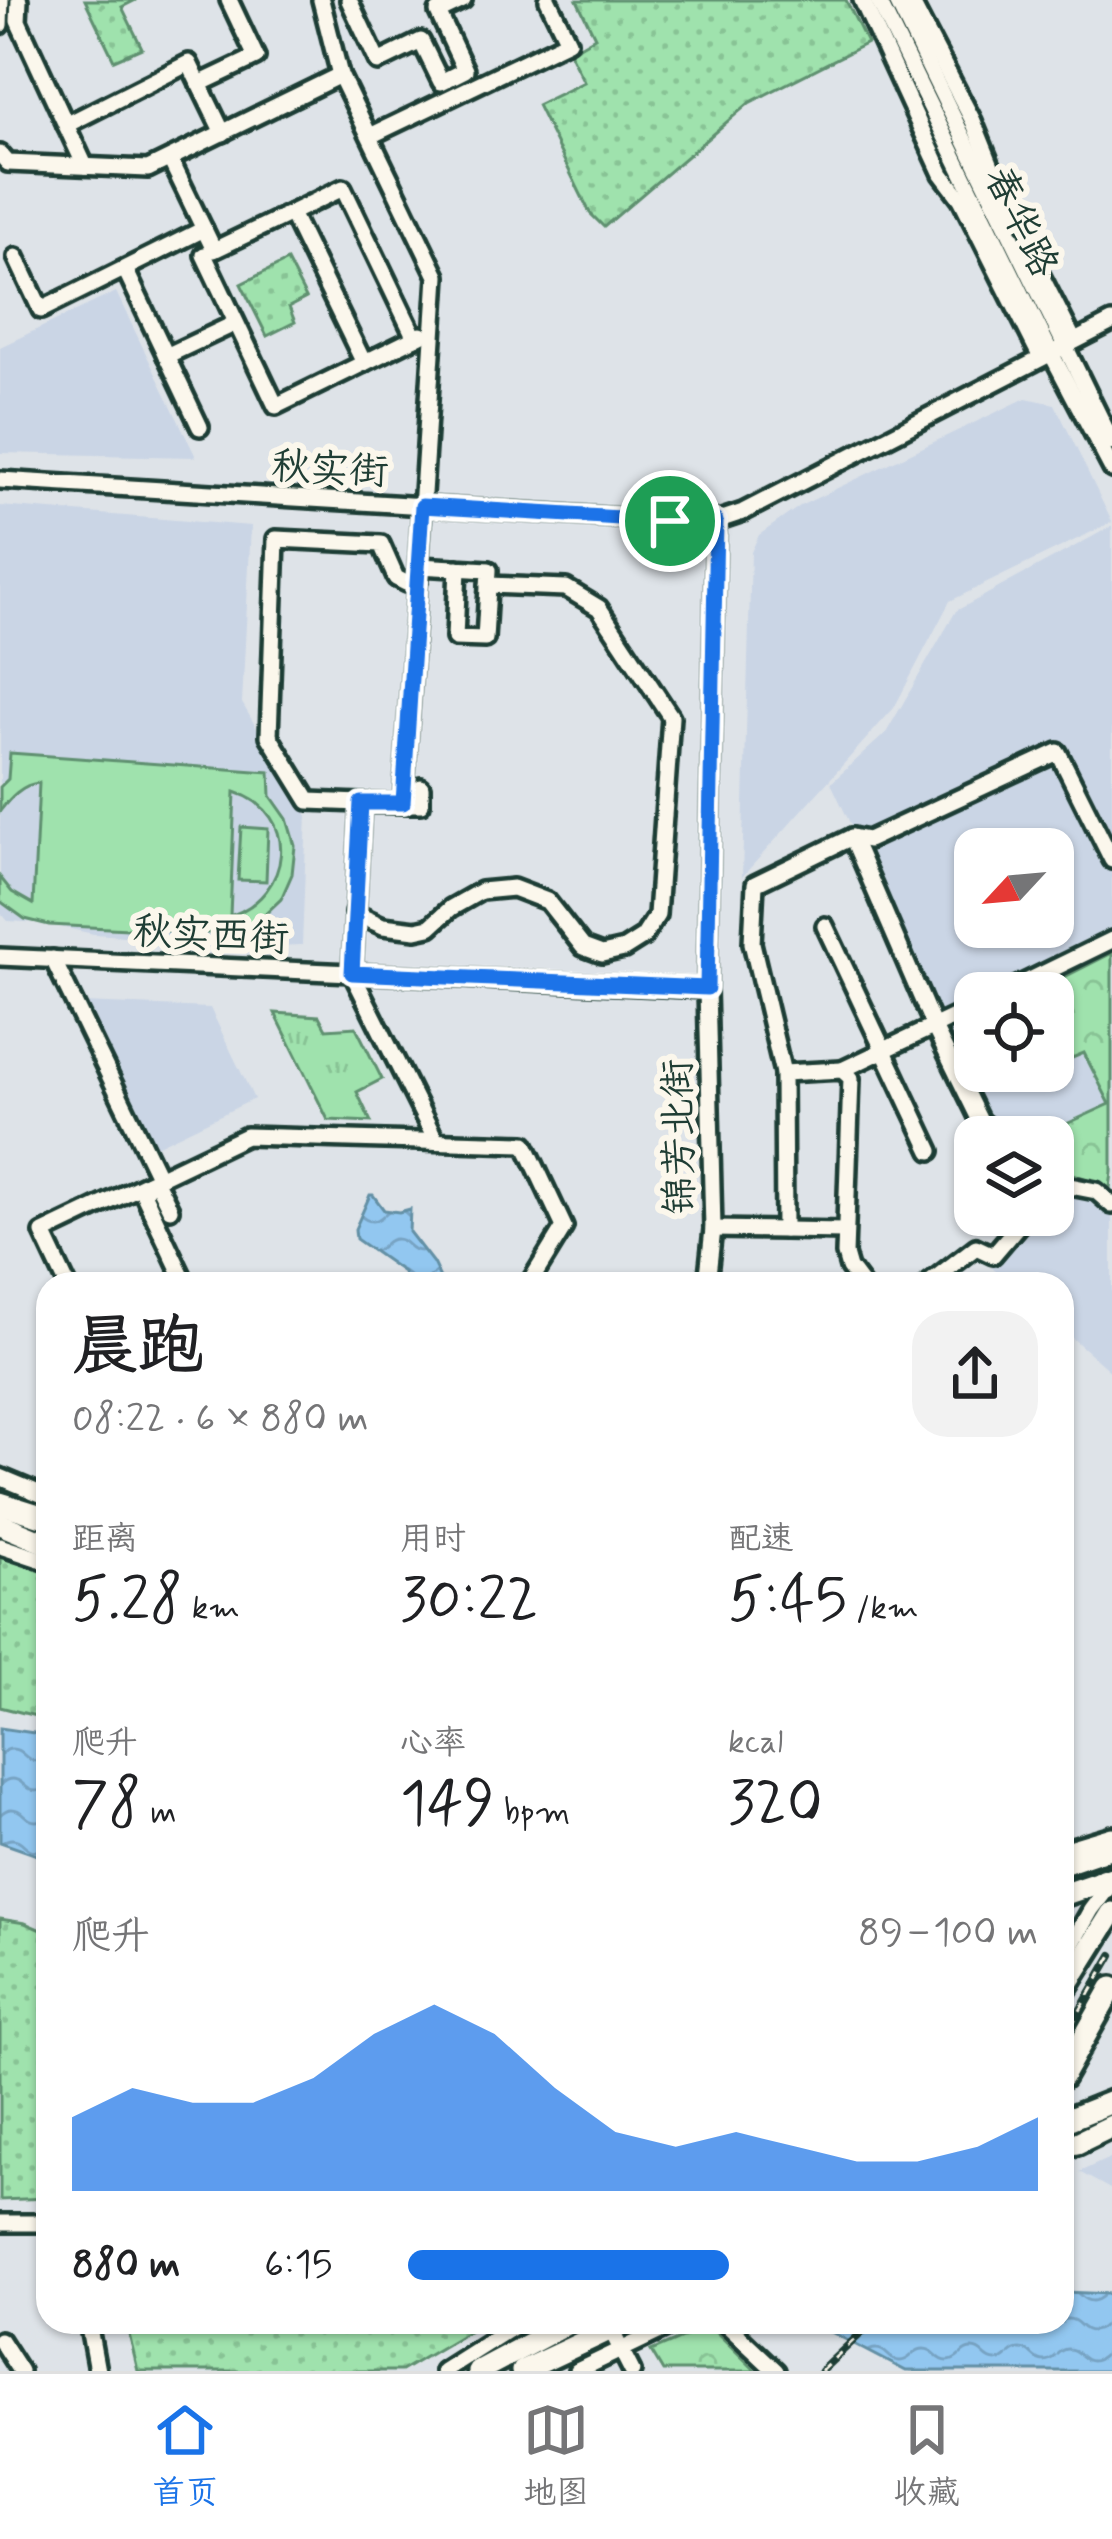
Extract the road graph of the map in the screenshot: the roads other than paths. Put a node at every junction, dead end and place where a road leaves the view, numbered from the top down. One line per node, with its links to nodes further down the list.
1 (1, 0): 12 (street)
2 (20, 0): 15 (street)
3 (229, 0): 14 (street)
4 (321, 0): 13 (street)
5 (349, 0): 6 (street)
6 (463, 0)
7 (548, 0): 17 (street)
8 (862, 0): 30 (street)
9 (878, 0): 30 (street, 春华路)
10 (896, 0): 30 (street, 春华路)
11 (910, 0): 30 (street)
12 (0, 25)
13 (340, 75): 16 (street); 17 (street)
14 (199, 84): 15 (street); 16 (street)
15 (66, 124): 20 (street)
16 (223, 133): 19 (street)
17 (370, 136): 28 (street)
18 (0, 154): 20 (street)
19 (170, 159): 20 (street); 22 (street)
20 (85, 166)
21 (291, 213): 23 (street); 29 (street); 32 (street)
22 (199, 232): 23 (street); 25 (street)
23 (209, 253): 27 (street)
24 (16, 257): 25 (street)
25 (124, 269): 31 (street)
26 (1112, 322): 30 (street, 秋实街)
27 (236, 323): 31 (street); 32 (street)
28 (434, 328): 29 (street); 37 (street)
29 (415, 338): 32 (street)
30 (1058, 350): 34 (street, 春华路); 35 (street, 春华路); 38 (street, 秋实街)
31 (166, 356): 33 (street)
32 (364, 363)
33 (200, 428)
34 (1112, 442)
35 (1112, 469)
36 (0, 480): 37 (street, 秋实街)
37 (422, 506): 38 (street, 秋实街); 40 (street)
38 (716, 521): 54 (street, 锦芳北街)
39 (458, 568): 40 (street); 41 (street); 41 (street)
40 (427, 574): 43 (street); 44 (street)
41 (488, 585): 47 (street)
42 (421, 787): 44 (street)
43 (361, 803): 44 (street); 47 (street)
44 (403, 803)
45 (852, 837): 46 (street); 56 (street); 59 (street)
46 (1112, 860)
47 (354, 913): 53 (street)
48 (824, 926): 57 (street)
49 (1112, 940): 52 (street)
50 (0, 957): 51 (street, 秋实西街)
51 (52, 959): 53 (street, 秋实西街); 63 (street)
52 (1046, 972)
53 (352, 973): 54 (street, 秋实西街); 61 (street)
54 (707, 988): 68 (street, 锦芳北街)
55 (954, 1017): 56 (street)
56 (934, 1027): 57 (street); 60 (street)
57 (883, 1051): 58 (street); 62 (street)
58 (842, 1070): 59 (street); 70 (street)
59 (783, 1073): 69 (street)
60 (978, 1116)
61 (436, 1142): 63 (street); 74 (street)
62 (931, 1151)
63 (151, 1184): 66 (street); 67 (street); 72 (street); 73 (street)
64 (1074, 1187): 65 (street)
65 (1112, 1204)
66 (120, 1207)
67 (170, 1209)
68 (713, 1228): 69 (street); 75 (street, 锦芳北街)
69 (784, 1230): 70 (street)
70 (845, 1231): 76 (street)
71 (1010, 1236): 77 (street)
72 (61, 1272)
73 (182, 1272)
74 (537, 1272)
75 (708, 1272)
76 (852, 1272)
77 (944, 1272)
78 (0, 1477): 79 (street)
79 (36, 1492)
80 (0, 1504): 81 (main road)
81 (36, 1514)
82 (0, 1525): 83 (main road)
83 (36, 1539)
84 (0, 1546): 85 (street)
85 (36, 1558)
86 (1112, 1835): 87 (street)
87 (1074, 1846)
88 (1112, 1847): 89 (main road)
89 (1074, 1860)
90 (1112, 1880): 91 (main road); 93 (street)
91 (1074, 1891)
92 (1112, 1912): 94 (main road)
93 (1074, 1940)
94 (1074, 1974)
95 (1112, 1988): 96 (main road)
96 (1074, 2056)
97 (1112, 2102): 98 (main road)
98 (1074, 2117)
99 (1112, 2126): 100 (main road)
100 (1074, 2143)
101 (0, 2223): 102 (street)
102 (36, 2223)
103 (90, 2334): 113 (street)
104 (501, 2334): 114 (street)
105 (547, 2334): 111 (main road)
106 (607, 2334): 116 (main road)
107 (612, 2334): 117 (street)
108 (618, 2334): 118 (street)
109 (737, 2334): 119 (street)
110 (0, 2340): 112 (street)
111 (483, 2367): 115 (main road)
112 (20, 2371)
113 (97, 2371)
114 (443, 2371)
115 (463, 2371)
116 (522, 2371)
117 (578, 2371)
118 (632, 2371)
119 (776, 2371)

